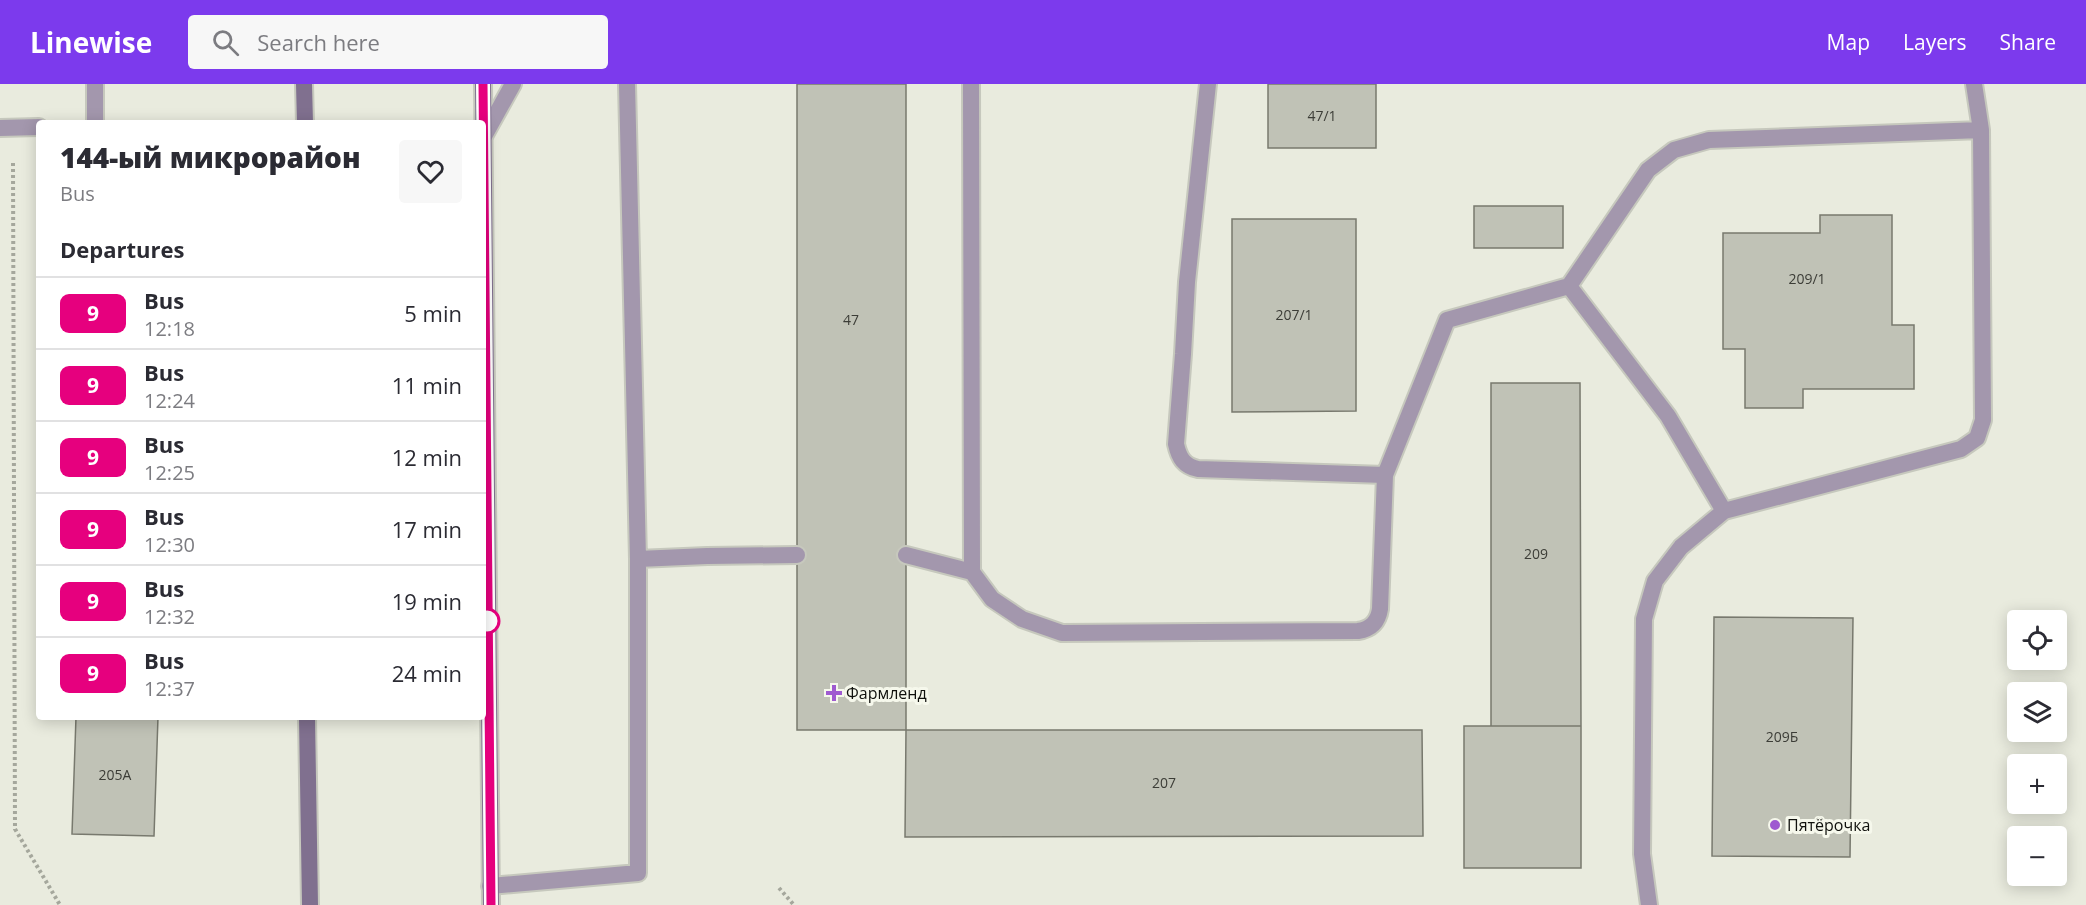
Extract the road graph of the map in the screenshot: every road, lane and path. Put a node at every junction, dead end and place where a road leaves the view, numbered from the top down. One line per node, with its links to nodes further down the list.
1 (95, 84): 9 (lane)
2 (304, 84): 10 (main road)
3 (483, 84): 11 (main road)
4 (513, 84): 15 (lane)
5 (627, 84): 22 (lane)
6 (971, 84): 23 (lane)
7 (1208, 84): 18 (lane)
8 (1974, 84): 14 (lane)
9 (95, 120)
10 (304, 120)
11 (483, 120)
12 (7, 127): 13 (lane); 27 (path)
13 (36, 127)
14 (1981, 130): 16 (lane); 19 (lane)
15 (486, 133)
16 (1569, 286): 18 (lane); 19 (lane)
17 (486, 459): 25 (main road)
18 (1385, 475): 23 (lane)
19 (1724, 511): 31 (lane)
20 (797, 555): 22 (lane)
21 (906, 555): 23 (lane)
22 (638, 559): 25 (lane)
23 (972, 572)
24 (307, 720): 28 (main road)
25 (490, 886): 29 (main road)
26 (780, 888): 30 (path)
27 (60, 905)
28 (310, 905)
29 (491, 905)
30 (794, 905)
31 (1649, 905)

